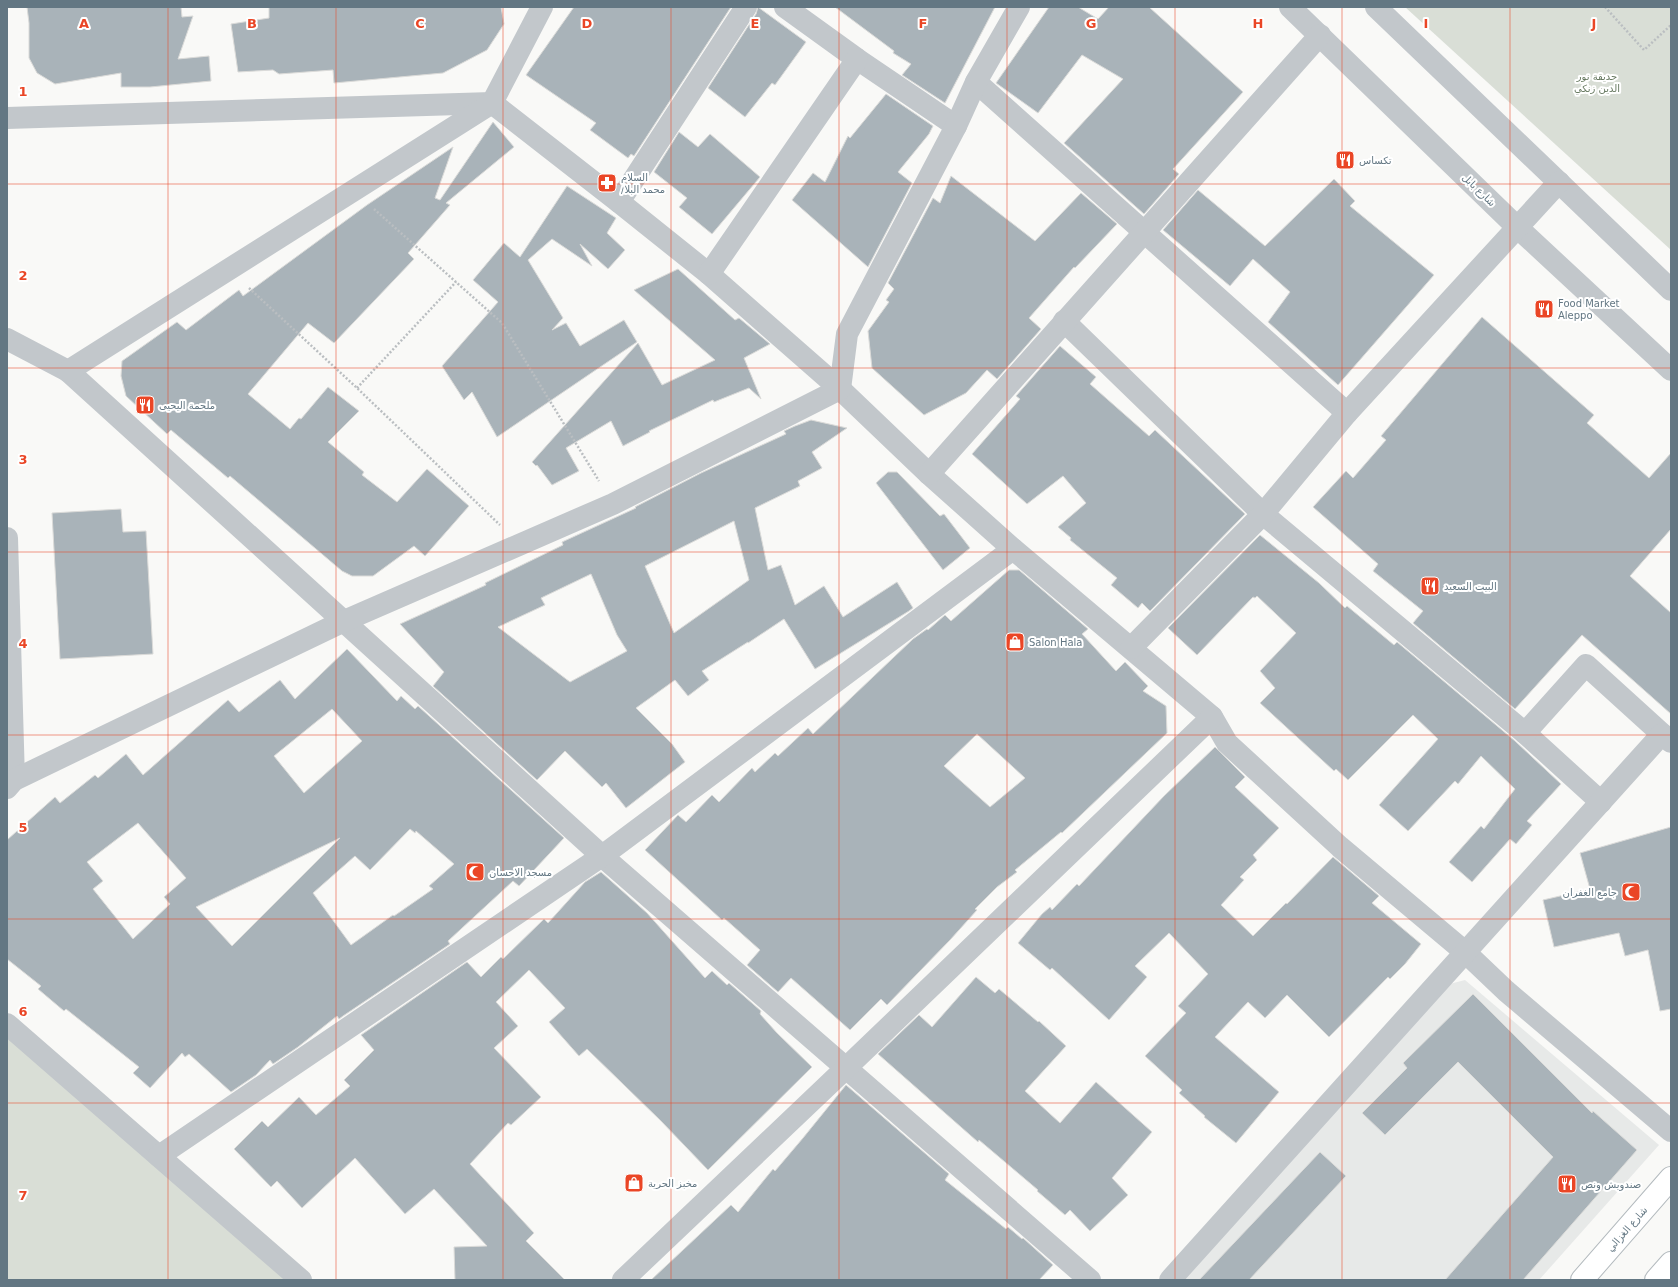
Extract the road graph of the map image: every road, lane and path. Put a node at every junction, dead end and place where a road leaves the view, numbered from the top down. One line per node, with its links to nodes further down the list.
1 (542, 7): 12 (street)
2 (746, 7): 17 (street)
3 (785, 7): 10 (street)
4 (1019, 7): 11 (street)
5 (1290, 7): 9 (street, شارع بابل)
6 (1376, 7): 15 (street)
7 (1605, 7): 8 (path)
8 (1671, 25)
9 (1320, 35): 18 (street, شارع بابل); 19 (street)
10 (857, 59): 14 (street); 21 (street)
11 (976, 82): 14 (street); 19 (street)
12 (492, 103): 13 (street); 16 (street); 17 (street)
13 (7, 118)
14 (956, 126): 29 (street)
15 (1559, 182): 18 (street); 23 (street)
16 (352, 190): 20 (street); 22 (path)
17 (619, 202): 21 (street)
18 (1518, 228): 26 (street, شارع بابل); 30 (street)
19 (1144, 231): 24 (street); 30 (street)
20 (228, 269): 27 (street); 28 (path)
21 (709, 274): 29 (street)
22 (456, 282): 28 (path); 32 (path)
23 (1671, 290)
24 (1064, 321): 31 (street); 33 (street)
25 (7, 339): 27 (street)
26 (1671, 370)
27 (68, 371): 37 (street)
28 (357, 388): 35 (path)
29 (840, 389): 31 (street); 32 (street)
30 (1347, 413): 33 (street)
31 (929, 474): 36 (street)
32 (613, 504): 35 (street)
33 (1263, 514): 38 (street); 40 (street)
34 (7, 538): 42 (street)
35 (520, 544): 37 (street)
36 (1013, 548): 38 (street); 44 (street)
37 (344, 621): 42 (street); 44 (street)
38 (1131, 648): 39 (street)
39 (1212, 717): 45 (street); 47 (street)
40 (1525, 733): 41 (street); 43 (street)
41 (1667, 738): 43 (street)
42 (11, 784)
43 (1601, 802): 45 (street)
44 (602, 856): 47 (street); 49 (street)
45 (1465, 952): 48 (street); 55 (street)
46 (7, 1024): 49 (street)
47 (846, 1068): 53 (street); 54 (street)
48 (1671, 1131)
49 (159, 1156): 52 (street)
50 (1671, 1178): 56 (main road, شارع الغزالي)
51 (1671, 1263): 57 (main road)
52 (301, 1280)
53 (622, 1280)
54 (1090, 1280)
55 (1170, 1280)
56 (1582, 1280)
57 (1656, 1280)

